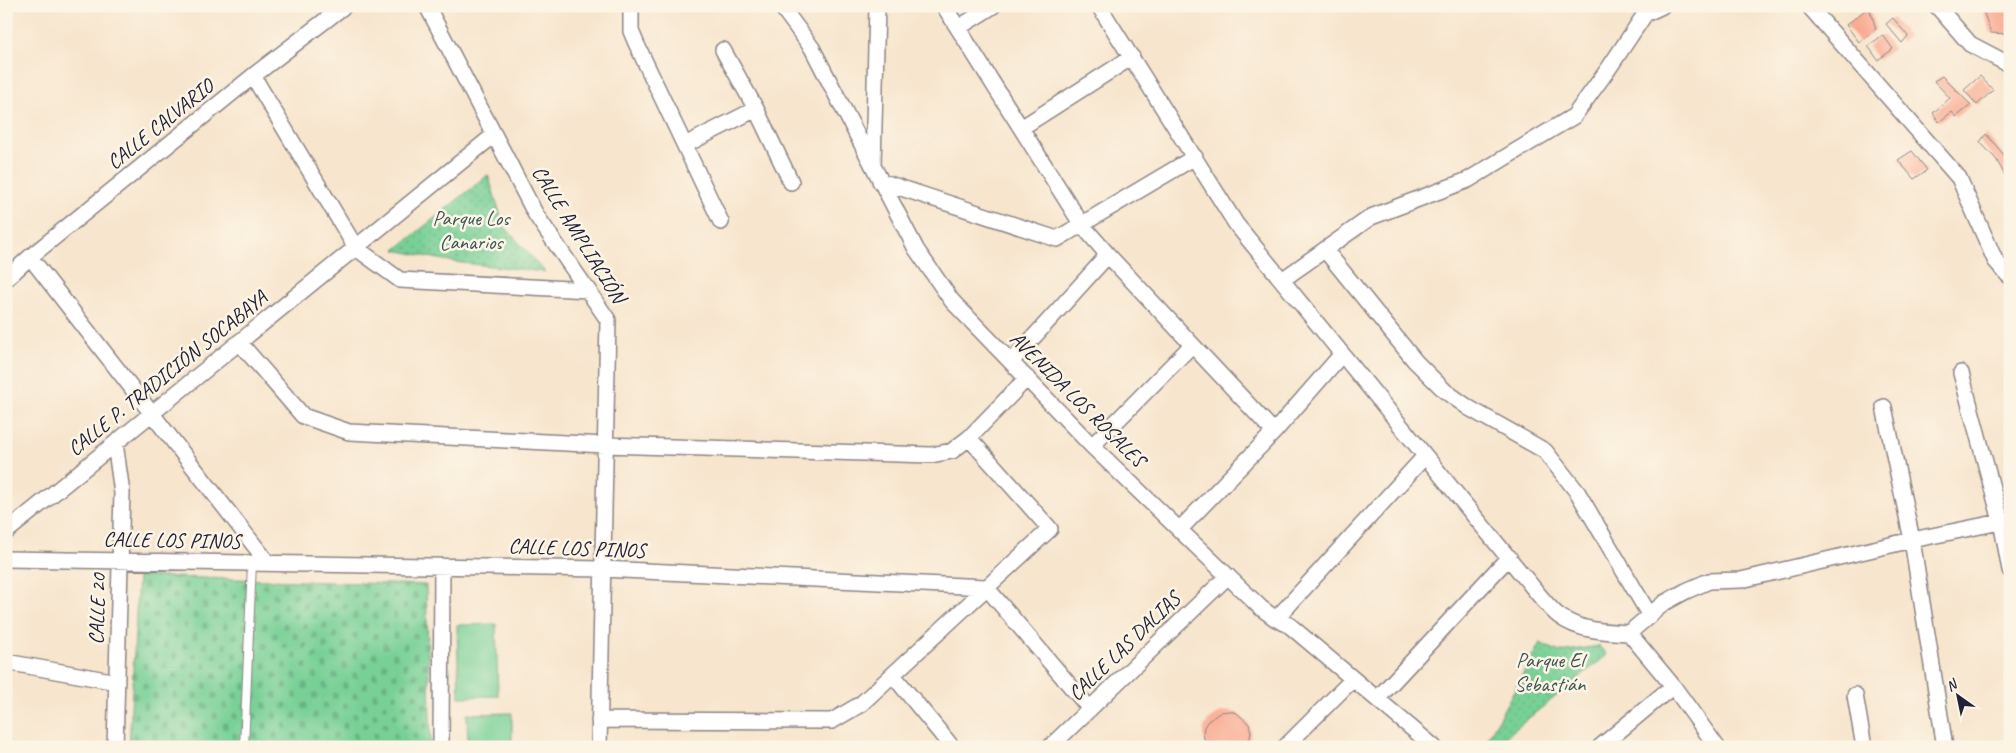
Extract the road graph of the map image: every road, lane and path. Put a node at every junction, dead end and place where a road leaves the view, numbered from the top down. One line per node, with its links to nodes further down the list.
1 (344, 6): 16 (street, CALLE CALVARIO)
2 (426, 6): 19 (street, CALLE AMPLIACIÓN)
3 (631, 6): 20 (street)
4 (781, 6): 22 (street, AVENIDA LOS ROSALES)
5 (877, 6): 22 (street)
6 (944, 6): 12 (street)
7 (993, 6): 12 (street)
8 (1099, 6): 14 (street)
9 (1662, 6): 27 (street)
10 (1809, 6): 30 (street)
11 (1937, 6): 15 (street)
12 (958, 28): 18 (street)
13 (724, 50): 17 (street)
14 (1132, 57): 18 (street); 21 (street)
15 (2010, 65)
16 (253, 76): 26 (street); 29 (street, CALLE CALVARIO)
17 (756, 109): 20 (street); 23 (street)
18 (1021, 128): 25 (street)
19 (494, 135): 26 (street, CALLE P. TRADICIÓN SOCABAYA); 33 (street, CALLE AMPLIACIÓN)
20 (685, 145): 24 (street)
21 (1195, 158): 25 (street); 32 (street)
22 (876, 174): 25 (street); 37 (street, AVENIDA LOS ROSALES)
23 (791, 182)
24 (721, 222)
25 (1082, 225): 28 (street)
26 (356, 248): 33 (street); 34 (street, CALLE P. TRADICIÓN SOCABAYA)
27 (1326, 251): 32 (street); 62 (street)
28 (1108, 255): 35 (street); 37 (street)
29 (30, 257): 31 (street, CALLE CALVARIO); 41 (street)
30 (2010, 275)
31 (6, 280)
32 (1282, 280): 36 (street)
33 (589, 290): 45 (street, CALLE AMPLIACIÓN)
34 (239, 342): 41 (street, CALLE P. TRADICIÓN SOCABAYA); 45 (street)
35 (1192, 345): 42 (street); 46 (street)
36 (1342, 354): 42 (street); 47 (street)
37 (1011, 362): 39 (street, AVENIDA LOS ROSALES)
38 (1961, 373): 48 (street)
39 (1027, 378): 43 (street); 46 (street, AVENIDA LOS ROSALES)
40 (1884, 407): 51 (street)
41 (152, 414): 44 (street, CALLE P. TRADICIÓN SOCABAYA); 56 (street)
42 (1274, 432): 49 (street)
43 (969, 438): 45 (street); 61 (street)
44 (115, 443): 50 (street, CALLE P. TRADICIÓN SOCABAYA); 54 (street, CALLE 20)
45 (605, 445): 58 (street, CALLE AMPLIACIÓN)
46 (1092, 446): 49 (street, AVENIDA LOS ROSALES)
47 (1425, 456): 52 (street); 63 (street)
48 (2005, 520): 51 (street); 59 (street)
49 (1180, 529): 60 (street, AVENIDA LOS ROSALES)
50 (6, 532)
51 (1912, 540): 62 (street); 85 (street)
52 (1509, 557): 64 (street); 71 (street)
53 (6, 559): 54 (street, CALLE LOS PINOS)
54 (120, 561): 55 (street, CALLE LOS PINOS); 68 (street, CALLE 20)
55 (252, 563): 56 (street, CALLE LOS PINOS); 75 (lane)
56 (268, 563): 57 (street, CALLE LOS PINOS)
57 (442, 566): 58 (street, CALLE LOS PINOS); 76 (street)
58 (602, 569): 61 (street, CALLE LOS PINOS); 73 (street, CALLE AMPLIACIÓN)
59 (2010, 570)
60 (1228, 576): 63 (street, AVENIDA LOS ROSALES); 72 (street, CALLE LAS DALIAS)
61 (986, 587): 66 (street); 72 (street)
62 (1650, 616): 64 (street)
63 (1276, 619): 67 (street, AVENIDA LOS ROSALES)
64 (1630, 633): 69 (street)
65 (6, 662): 68 (street)
66 (893, 675): 73 (street); 78 (street)
67 (1352, 679): 71 (street, AVENIDA LOS ROSALES); 80 (street)
68 (116, 682): 74 (street, CALLE 20)
69 (1673, 686): 82 (street); 83 (street)
70 (1855, 695): 84 (street)
71 (1377, 699): 81 (street, AVENIDA LOS ROSALES)
72 (1090, 710): 79 (street, CALLE LAS DALIAS)
73 (599, 720): 77 (street, CALLE AMPLIACIÓN)
74 (114, 747)
75 (244, 747)
76 (441, 747)
77 (598, 747)
78 (952, 747)
79 (1050, 747)
80 (1285, 747)
81 (1434, 747)
82 (1600, 747)
83 (1717, 747)
84 (1864, 747)
85 (1945, 747)

